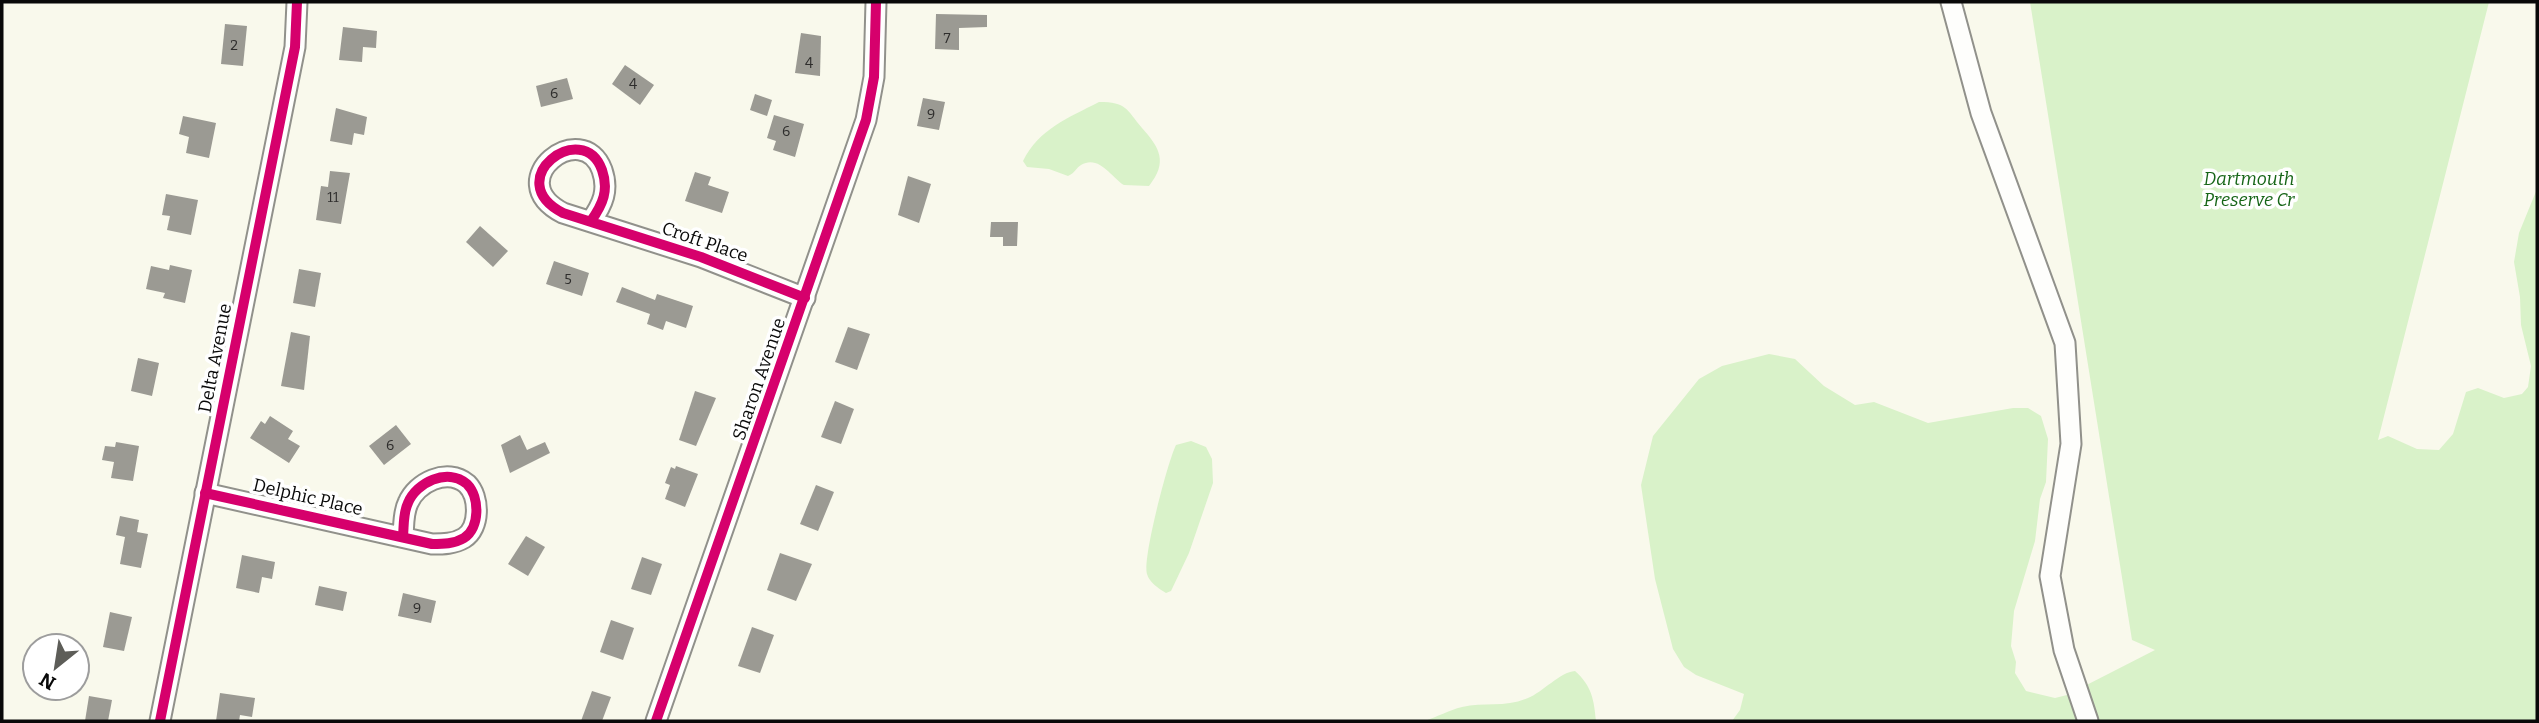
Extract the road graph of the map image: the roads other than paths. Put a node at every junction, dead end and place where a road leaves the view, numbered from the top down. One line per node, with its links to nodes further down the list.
1 (297, 2): 6 (street, Delta Avenue)
2 (876, 2): 5 (street, Sharon Avenue)
3 (1951, 2): 10 (street)
4 (591, 221): 5 (street, Croft Place)
5 (805, 298): 9 (street, Sharon Avenue)
6 (205, 492): 7 (street, Delphic Place); 8 (street, Delta Avenue)
7 (403, 536)
8 (160, 721)
9 (656, 721)
10 (2088, 721)

